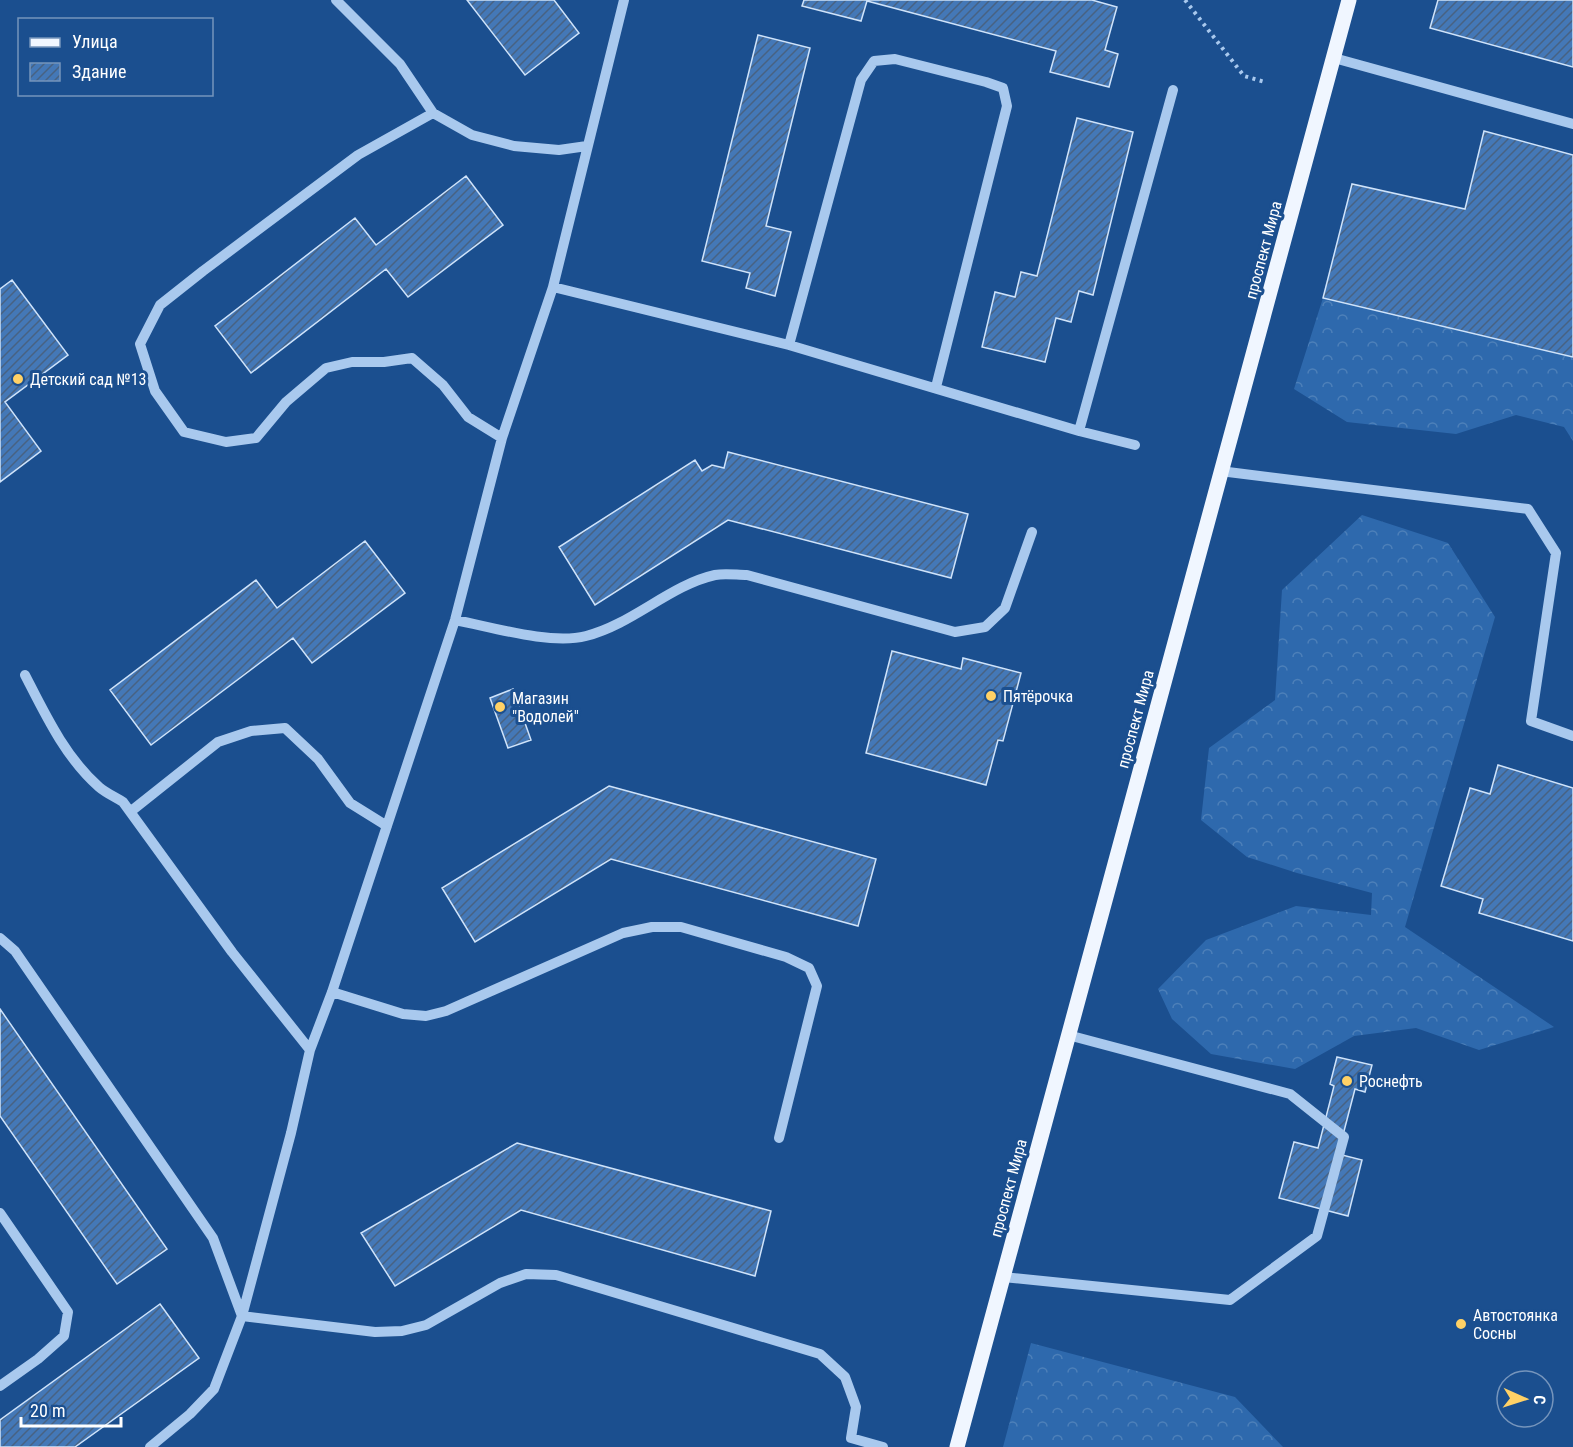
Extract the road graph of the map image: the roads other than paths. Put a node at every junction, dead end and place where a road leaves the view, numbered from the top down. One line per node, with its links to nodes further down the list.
1 (336, 0): 6 (lane)
2 (624, 0): 8 (lane)
3 (1348, 0): 4 (main road, проспект Мира)
4 (1334, 58): 7 (lane); 15 (main road, проспект Мира)
5 (1173, 90): 12 (lane)
6 (433, 113): 8 (lane); 13 (lane)
7 (1573, 124)
8 (587, 146): 9 (lane)
9 (553, 287): 10 (lane); 13 (lane)
10 (789, 345): 11 (lane); 11 (lane)
11 (936, 387): 12 (lane)
12 (1079, 431): 14 (lane)
13 (502, 438): 17 (lane)
14 (1135, 445)
15 (1220, 471): 19 (lane); 24 (main road, проспект Мира)
16 (1032, 532): 17 (lane)
17 (455, 620): 21 (lane)
18 (25, 675): 20 (lane)
19 (1573, 736)
20 (130, 812): 21 (lane); 25 (lane)
21 (387, 826): 23 (lane)
22 (0, 938): 29 (lane)
23 (332, 992): 25 (lane); 26 (lane)
24 (1068, 1035): 28 (main road, проспект Мира); 28 (lane)
25 (310, 1050): 29 (lane)
26 (779, 1138)
27 (0, 1213): 30 (lane)
28 (1003, 1277): 34 (main road, проспект Мира)
29 (242, 1316): 31 (lane); 32 (lane)
30 (0, 1386)
31 (850, 1443): 33 (lane)
32 (150, 1447)
33 (883, 1447)
34 (957, 1447)

